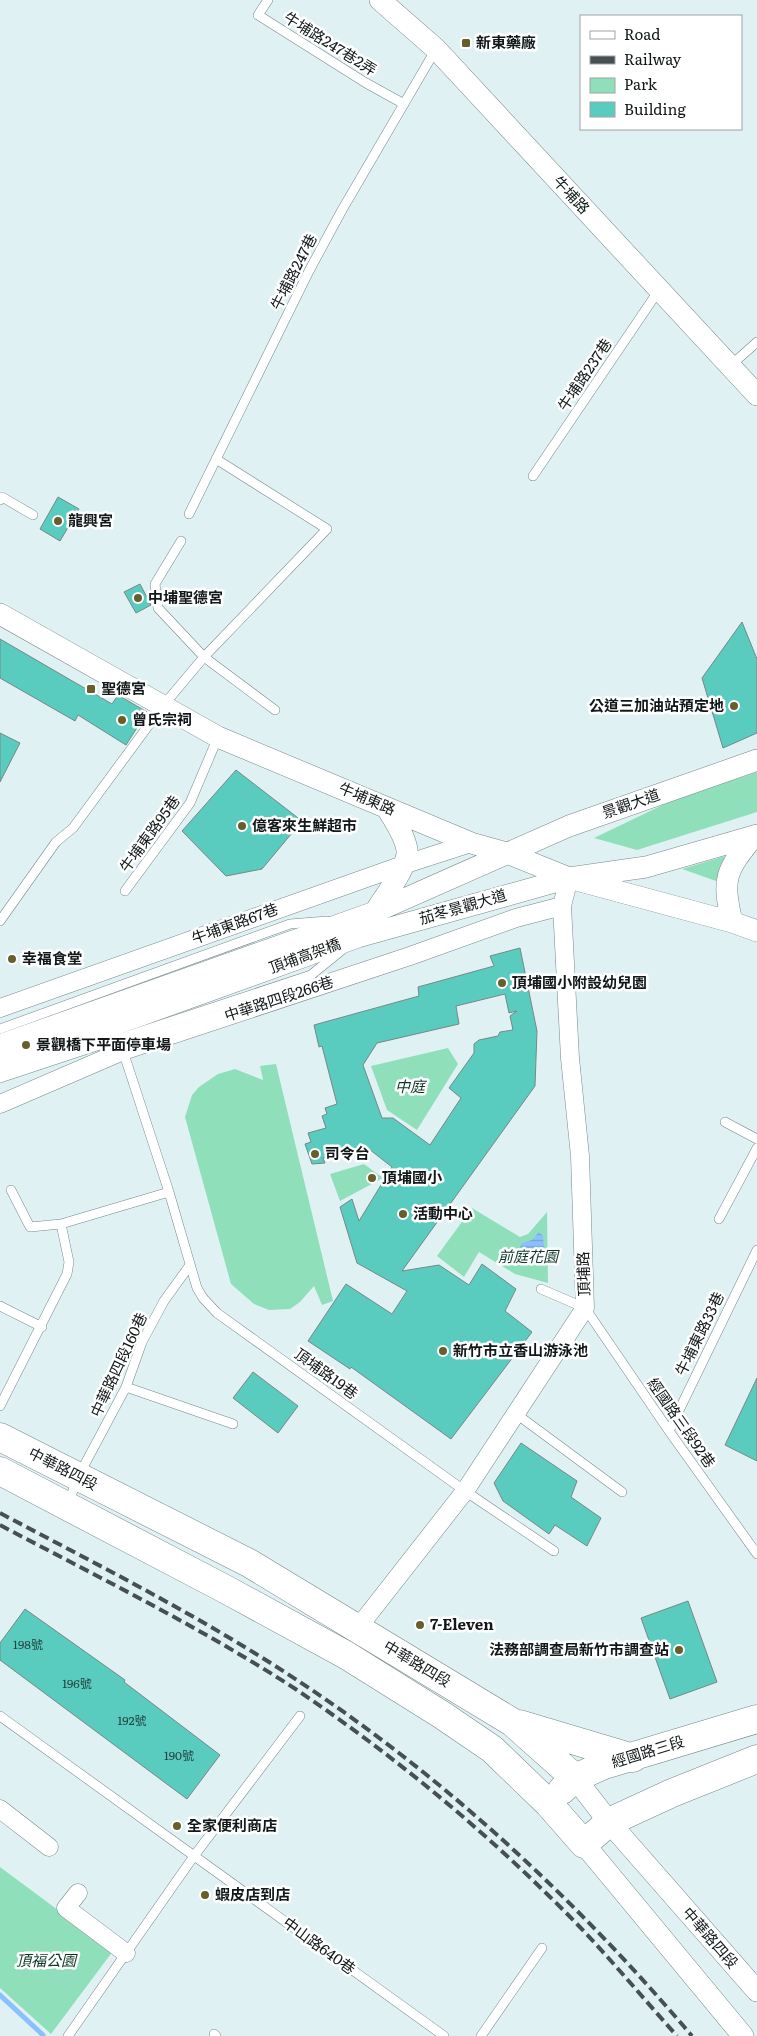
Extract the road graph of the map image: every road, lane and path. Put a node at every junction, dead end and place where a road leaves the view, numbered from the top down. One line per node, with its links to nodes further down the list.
1 (268, 0): 4 (lane, 牛埔路247巷2弄)
2 (380, 0): 3 (street, 牛埔路)
3 (436, 49): 4 (lane, 牛埔路247巷); 5 (street, 牛埔路)
4 (404, 104): 9 (lane, 牛埔路247巷)
5 (659, 290): 7 (street, 牛埔路); 10 (lane, 牛埔路237巷)
6 (757, 342): 7 (lane)
7 (730, 366): 8 (street, 牛埔路)
8 (757, 395)
9 (216, 459): 12 (lane, 牛埔路247巷); 16 (lane)
10 (532, 476)
11 (0, 500): 13 (lane)
12 (189, 514)
13 (33, 515)
14 (181, 541): 16 (lane)
15 (0, 614): 17 (street, 牛埔東路)
16 (204, 657): 17 (lane); 18 (lane)
17 (162, 707): 19 (street, 牛埔東路); 30 (lane)
18 (275, 710)
19 (218, 736): 21 (street, 牛埔東路); 27 (lane, 牛埔東路95巷)
20 (757, 760): 24 (street, 景觀大道)
21 (388, 808): 23 (street, 牛埔東路); 25 (street)
22 (755, 836): 26 (street); 31 (street)
23 (470, 843): 24 (street, 牛埔東路); 25 (street, 牛埔東路67巷)
24 (507, 853): 26 (street, 牛埔東路); 29 (street, 茄苳景觀大道)
25 (403, 865): 29 (street); 34 (street, 牛埔東路67巷)
26 (569, 878): 28 (street, 頂埔路); 31 (street, 牛埔東路); 32 (street, 茄苳景觀大道)
27 (125, 891)
28 (562, 906): 37 (street, 中華路四段266巷); 52 (street, 頂埔路)
29 (374, 912): 32 (street, 茄苳景觀大道)
30 (0, 921)
31 (732, 922): 33 (street, 牛埔東路)
32 (356, 928): 35 (lane, 頂埔高架橋); 36 (street, 頂埔高架橋); 38 (street, 頂埔高架橋); 39 (lane, 頂埔高架橋)
33 (757, 932)
34 (0, 1008)
35 (0, 1029)
36 (0, 1045)
37 (123, 1051): 40 (street, 中華路四段266巷); 45 (lane, 頂埔路19巷)
38 (0, 1066)
39 (0, 1078)
40 (0, 1104)
41 (725, 1122): 42 (lane)
42 (757, 1139)
43 (757, 1148): 46 (lane)
44 (11, 1190): 47 (lane)
45 (169, 1192): 47 (lane); 49 (lane, 頂埔路19巷)
46 (720, 1219)
47 (61, 1224): 53 (lane)
48 (757, 1250): 58 (lane, 牛埔東路33巷)
49 (190, 1265): 54 (lane, 中華路四段160巷); 62 (lane, 頂埔路19巷)
50 (541, 1289): 52 (lane)
51 (0, 1306): 53 (lane)
52 (585, 1308): 56 (street, 頂埔路); 58 (lane, 經國路三段92巷)
53 (42, 1327): 55 (lane)
54 (126, 1388): 57 (lane); 61 (lane, 中華路四段160巷)
55 (0, 1406)
56 (516, 1413): 62 (street, 頂埔路); 63 (lane)
57 (233, 1424)
58 (669, 1430): 66 (lane, 經國路三段92巷)
59 (0, 1437): 61 (main road, 中華路四段)
60 (0, 1471): 64 (main road, 中華路四段)
61 (78, 1477): 64 (lane, 中華路四段160巷); 67 (main road, 中華路四段)
62 (464, 1491): 65 (lane, 頂埔路19巷); 67 (street, 頂埔路)
63 (622, 1492)
64 (67, 1507): 75 (main road, 中華路四段)
65 (554, 1551)
66 (757, 1554)
67 (357, 1628): 71 (main road, 中華路四段)
68 (0, 1716): 80 (lane, 中山路640巷)
69 (300, 1716): 80 (lane)
70 (757, 1719): 72 (main road, 經國路三段)
71 (512, 1722): 72 (main road); 74 (main road, 中華路四段)
72 (633, 1758): 74 (main road, 經國路三段)
73 (757, 1758): 77 (main road)
74 (575, 1778): 75 (main road, 經國路三段); 77 (street, 中華路四段)
75 (548, 1803): 78 (main road, 中華路四段)
76 (0, 1809): 79 (street)
77 (609, 1822): 78 (main road); 84 (street, 中華路四段)
78 (584, 1844): 88 (street, 中華路四段)
79 (49, 1847)
80 (194, 1856): 83 (lane); 86 (lane, 中山路640巷)
81 (78, 1893): 83 (street)
82 (542, 1948): 87 (lane)
83 (126, 1953): 85 (lane)
84 (757, 1991)
85 (68, 2036)
86 (444, 2036)
87 (481, 2036)
88 (743, 2036)

